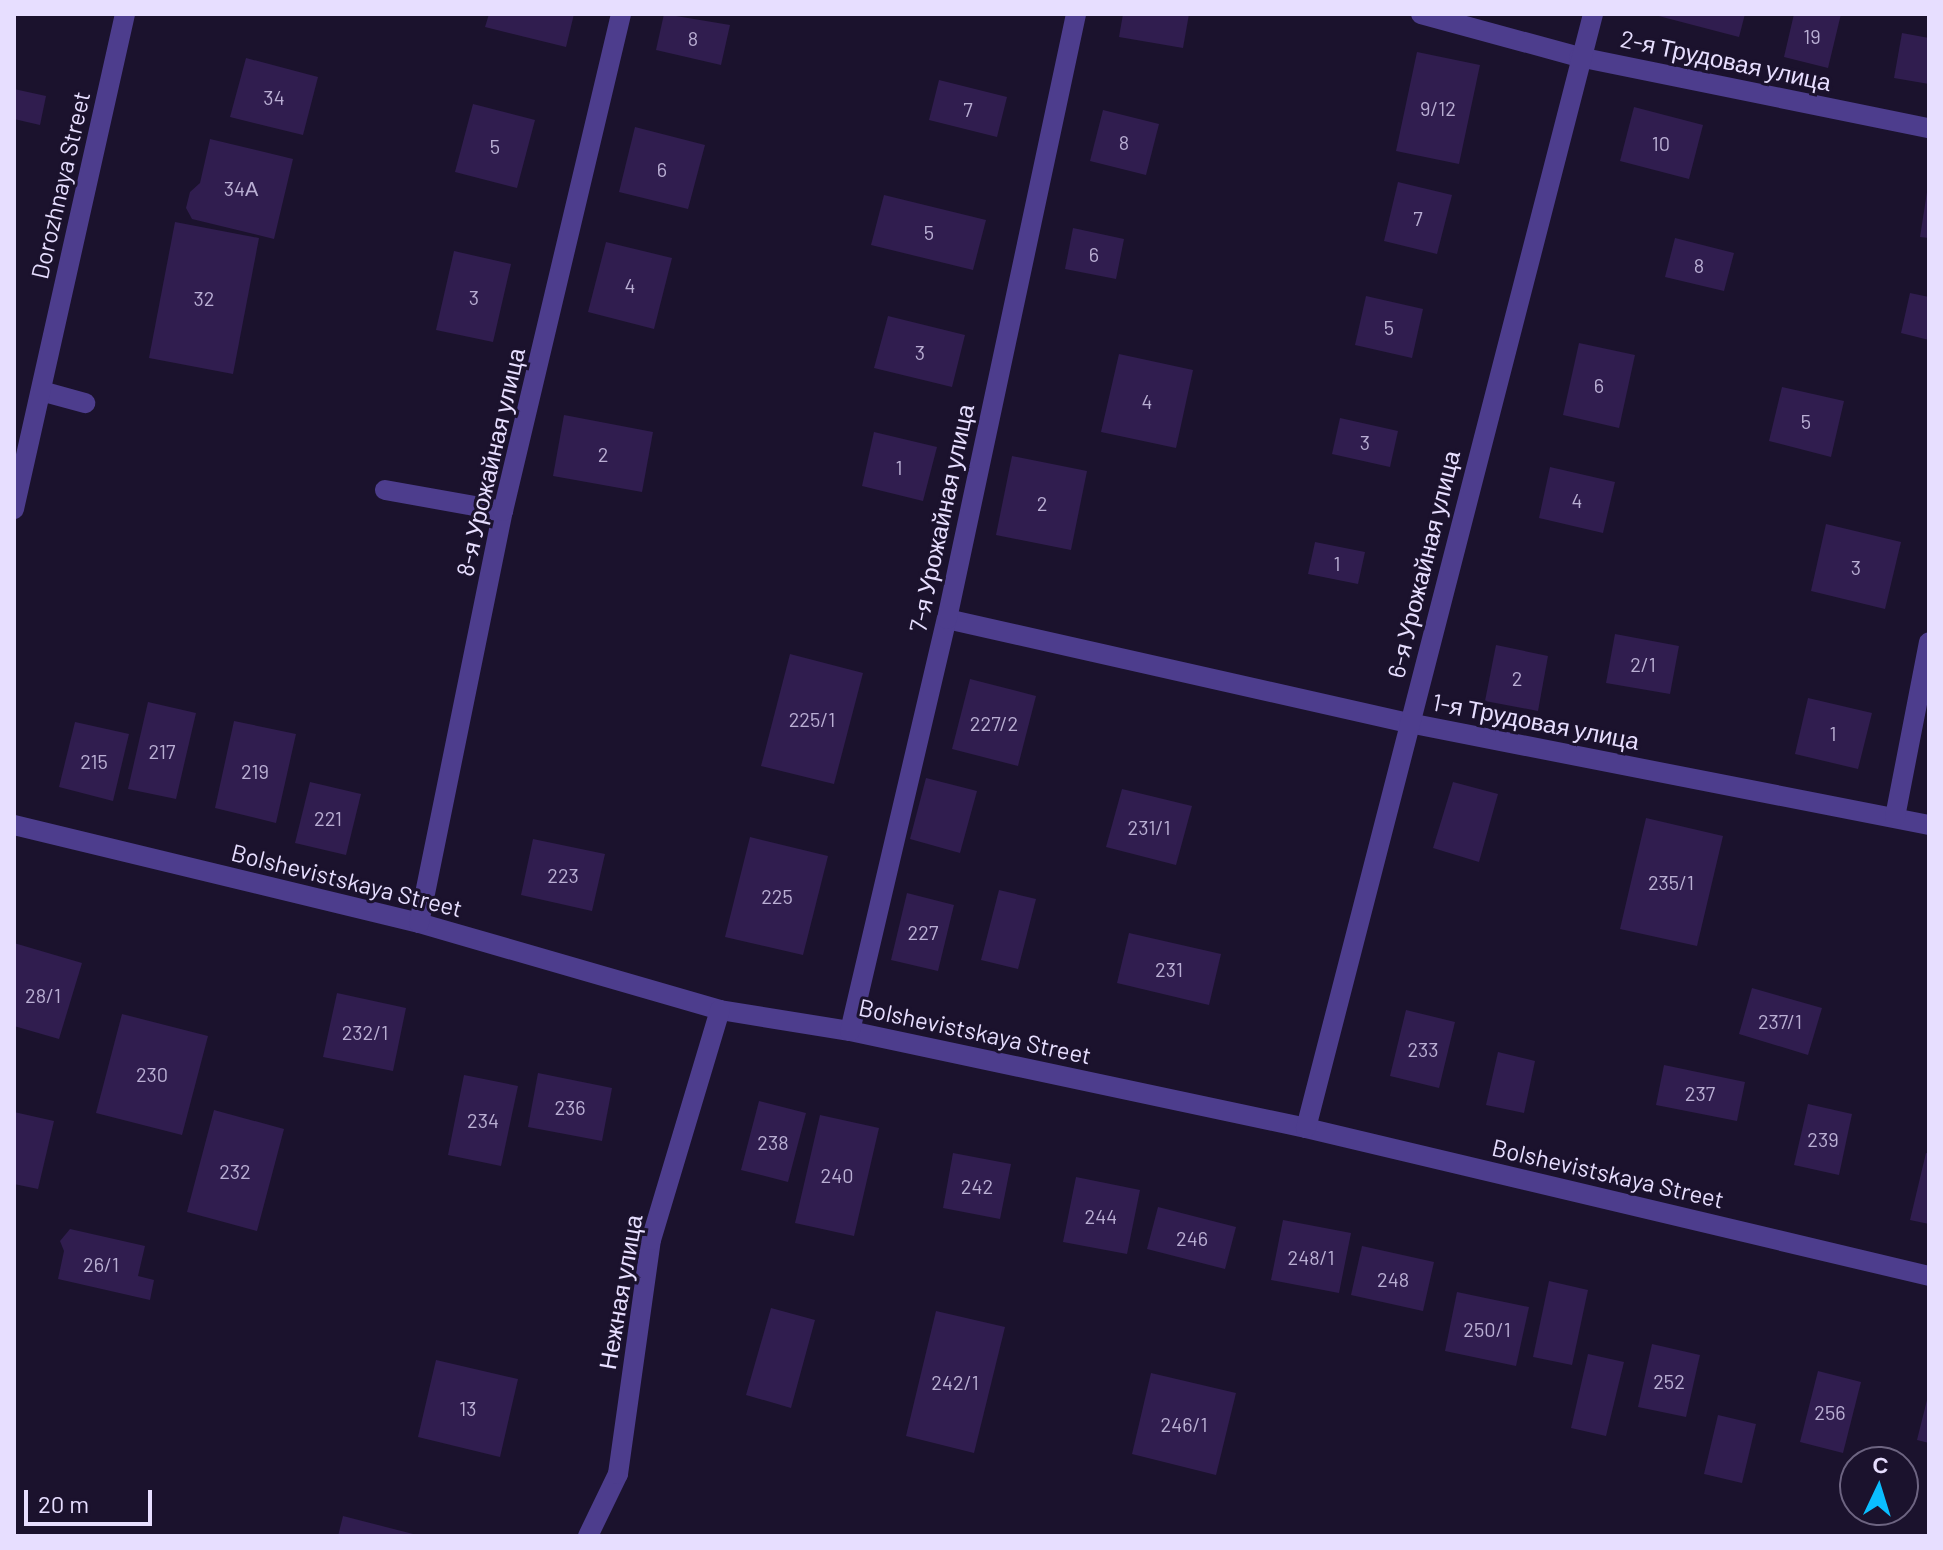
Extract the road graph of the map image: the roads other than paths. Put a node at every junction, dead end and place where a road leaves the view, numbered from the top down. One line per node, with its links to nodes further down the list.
1 (125, 14): 8 (street, Dorozhnaya Street)
2 (621, 14): 12 (street, 8-я Урожайная улица)
3 (1076, 14): 13 (street, 7-я Урожайная улица)
4 (1421, 14): 6 (street, 2-я Трудовая улица)
5 (1593, 14): 6 (street, 6-я Урожайная улица)
6 (1579, 57): 7 (street, 2-я Трудовая улица); 15 (street, 6-я Урожайная улица)
7 (1929, 128)
8 (41, 391): 9 (street); 11 (street, Dorozhnaya Street)
9 (85, 403)
10 (385, 490): 12 (street)
11 (14, 509)
12 (503, 511): 19 (street, 8-я Урожайная улица)
13 (947, 619): 15 (street, 1-я Трудовая улица); 21 (street, 7-я Урожайная улица)
14 (1929, 642): 16 (street)
15 (1409, 723): 16 (street, 1-я Трудовая улица); 22 (street, 6-я Урожайная улица)
16 (1895, 817): 18 (street, 1-я Трудовая улица)
17 (14, 825): 19 (street, Bolshevistskaya Street)
18 (1929, 825)
19 (419, 923): 20 (street, Bolshevistskaya Street)
20 (720, 1010): 21 (street, Bolshevistskaya Street); 24 (street, Нежная улица)
21 (850, 1031): 22 (street, Bolshevistskaya Street)
22 (1306, 1128): 23 (street, Bolshevistskaya Street)
23 (1929, 1276)
24 (588, 1536)

